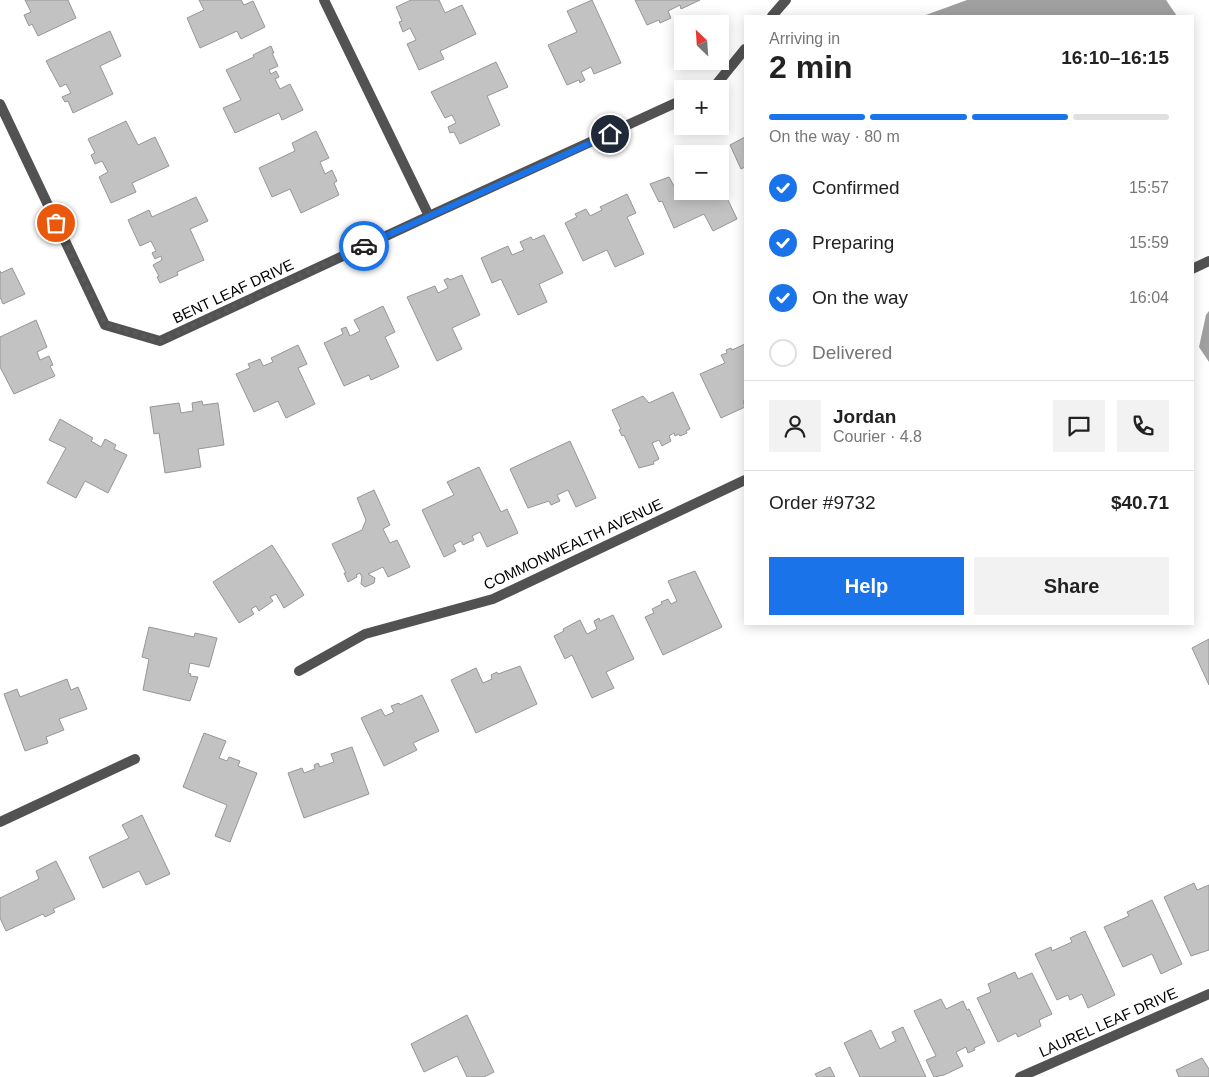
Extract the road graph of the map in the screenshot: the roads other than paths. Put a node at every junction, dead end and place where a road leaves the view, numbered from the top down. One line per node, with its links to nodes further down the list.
1 (324, 0): 8 (street)
2 (786, 0): 3 (street)
3 (773, 15)
4 (744, 50): 5 (street)
5 (720, 80)
6 (0, 104): 8 (street, BENT LEAF DRIVE)
7 (674, 104): 8 (street, BENT LEAF DRIVE)
8 (429, 216)
9 (1209, 261): 10 (street)
10 (1194, 268)
11 (744, 480): 12 (street, COMMONWEALTH AVENUE)
12 (299, 671)
13 (136, 760): 14 (street)
14 (0, 822)
15 (1209, 994): 16 (street, LAUREL LEAF DRIVE)
16 (1020, 1077)

